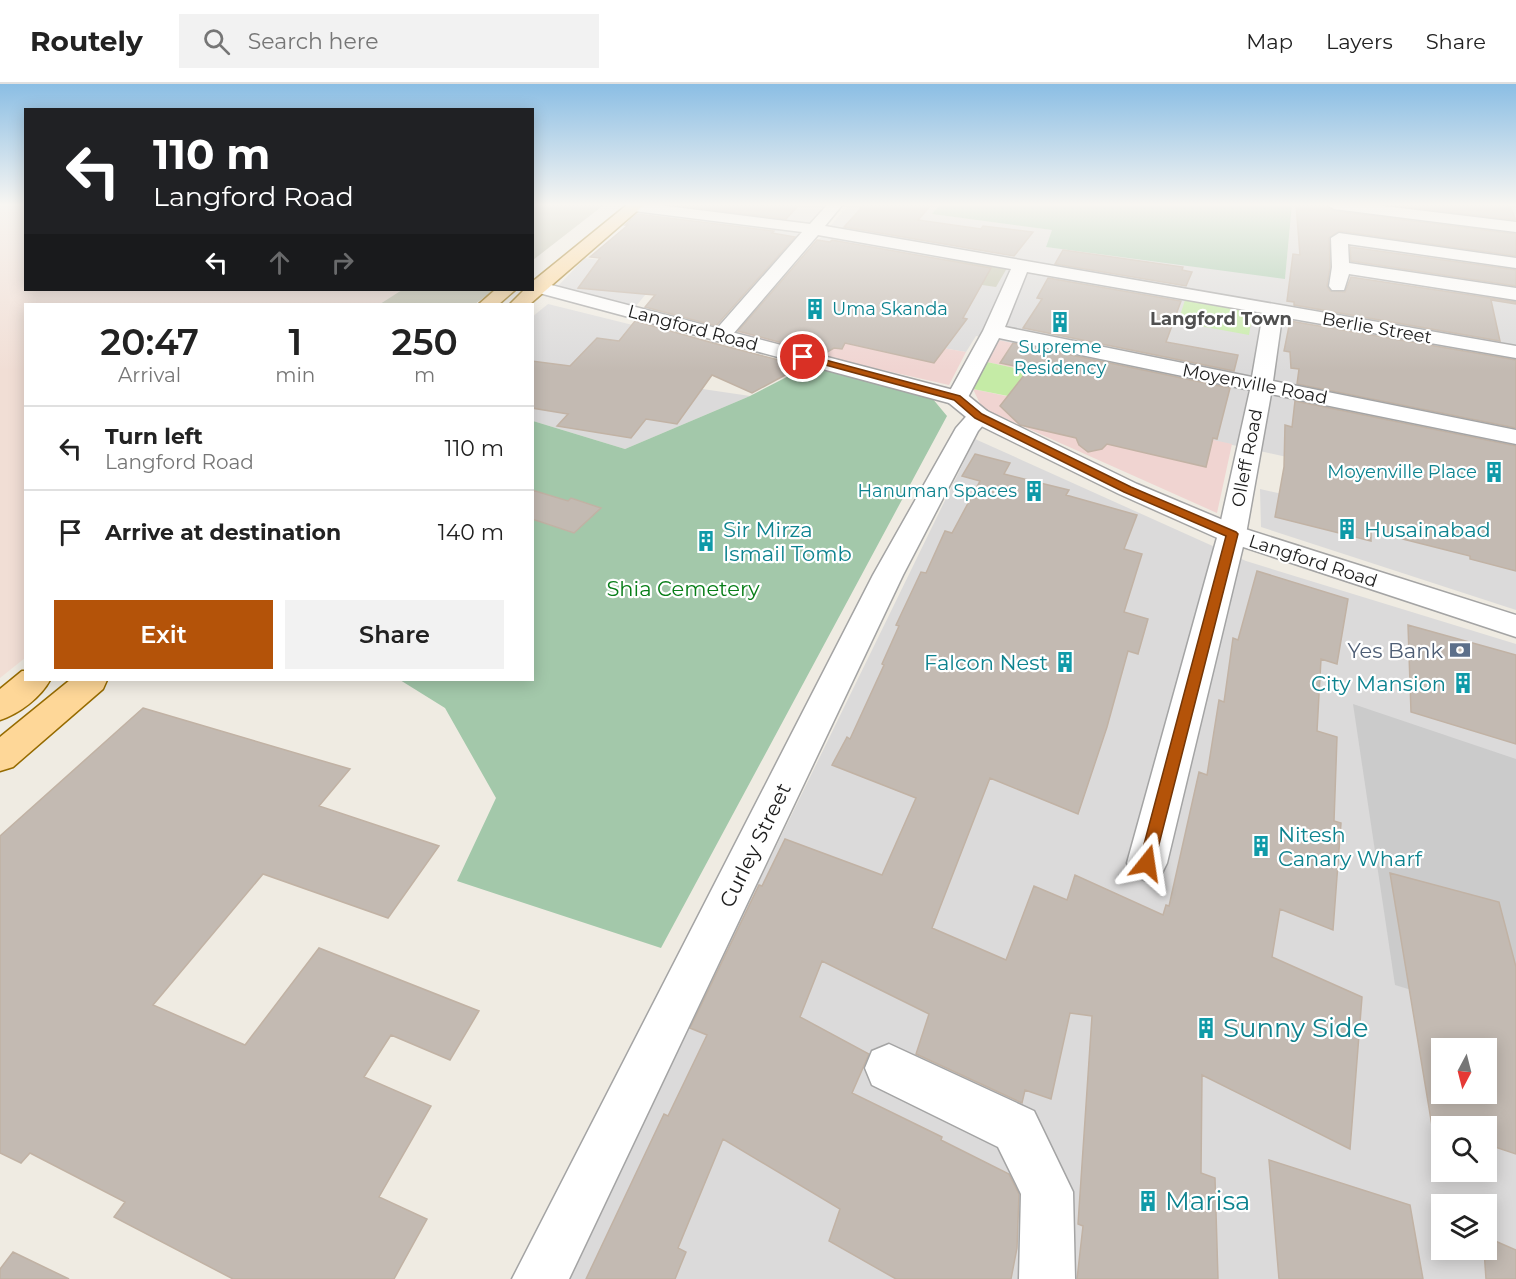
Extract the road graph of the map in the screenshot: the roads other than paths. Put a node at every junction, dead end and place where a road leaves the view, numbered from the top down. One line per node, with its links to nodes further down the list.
1 (568, 260): 10 (main road)
2 (787, 260): 18 (street)
3 (986, 260): 7 (street, Berlie Street)
4 (1341, 260): 8 (street)
5 (1493, 260): 6 (street)
6 (1516, 263)
7 (1021, 266): 16 (street, Berlie Street); 17 (street, Curley Street)
8 (1341, 267): 9 (street); 13 (street)
9 (1338, 285)
10 (536, 286): 18 (street, Langford Road)
11 (505, 291): 14 (main road)
12 (531, 291): 15 (main road)
13 (1516, 294)
14 (489, 303)
15 (520, 303)
16 (1273, 310): 19 (street, Berlie Street); 20 (street, Olleff Road)
17 (993, 332): 20 (street, Moyenville Road); 21 (street, Curley Street)
18 (720, 337): 21 (street, Langford Road)
19 (1516, 352)
20 (1262, 385): 22 (street, Moyenville Road); 23 (street, Olleff Road)
21 (968, 407): 23 (street, Langford Road); 31 (street, Curley Street)
22 (1516, 437)
23 (1232, 534): 24 (street, Langford Road); 29 (street, Olleff Road)
24 (1516, 626)
25 (33, 681): 27 (main road)
26 (90, 681): 28 (main road)
27 (0, 707)
28 (0, 757)
29 (1147, 863)
30 (889, 1068): 32 (street)
31 (540, 1279)
32 (1047, 1279)

